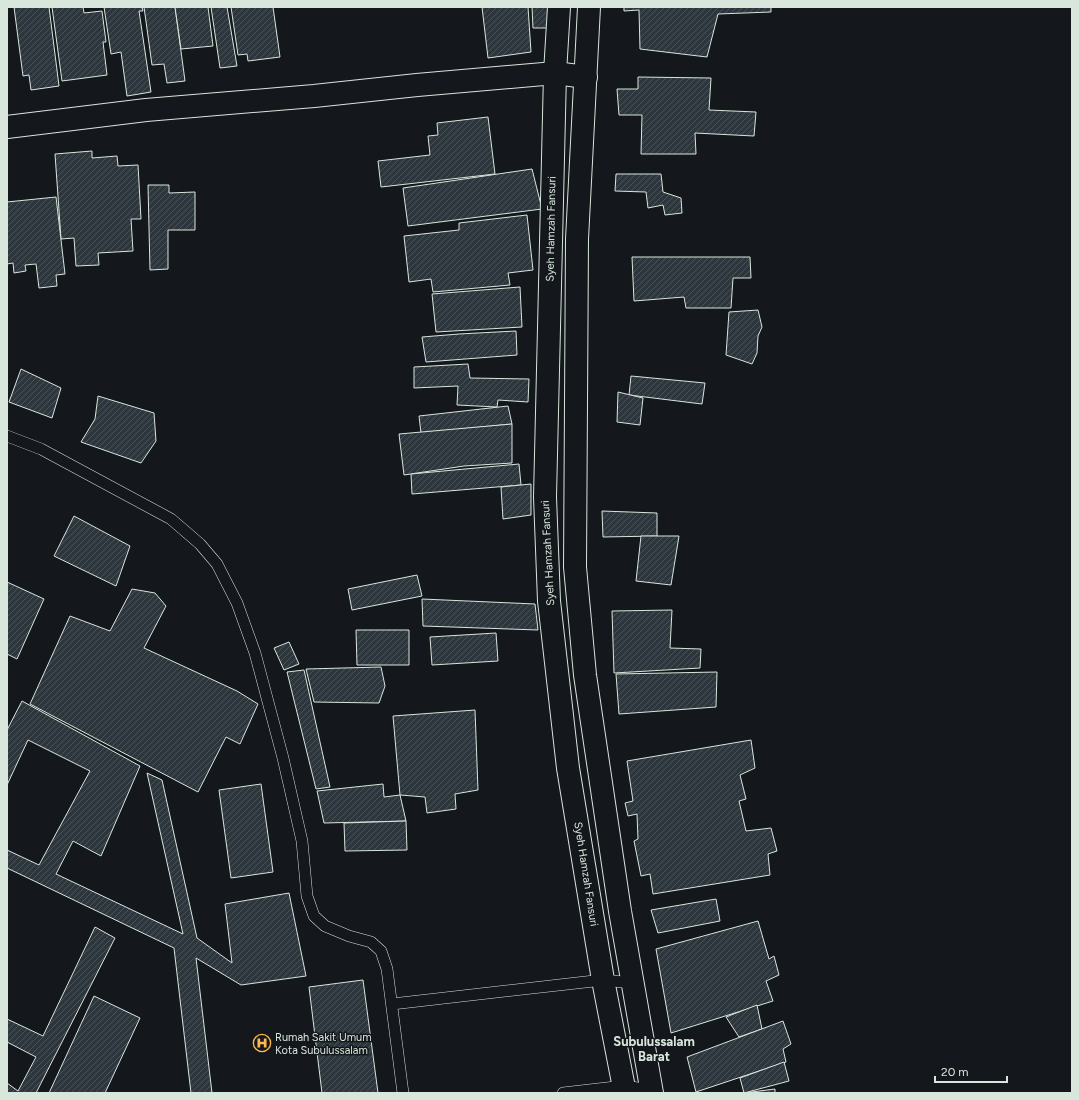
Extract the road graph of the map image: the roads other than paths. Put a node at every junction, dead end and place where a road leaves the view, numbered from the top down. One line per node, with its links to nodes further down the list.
1 (559, 7): 3 (main road, Syeh Hamzah Fansuri)
2 (590, 7): 4 (main road)
3 (555, 73): 4 (main road); 5 (main road); 7 (main road, Syeh Hamzah Fansuri)
4 (586, 77): 8 (main road)
5 (7, 127)
6 (7, 436): 11 (lane)
7 (557, 668): 8 (main road); 9 (main road, Syeh Hamzah Fansuri)
8 (585, 675): 10 (main road)
9 (602, 980): 10 (lane); 11 (lane); 12 (main road, Syeh Hamzah Fansuri)
10 (633, 983): 13 (main road)
11 (392, 1004): 14 (lane)
12 (624, 1090): 13 (lane); 15 (lane)
13 (651, 1092)
14 (403, 1093)
15 (563, 1093)

